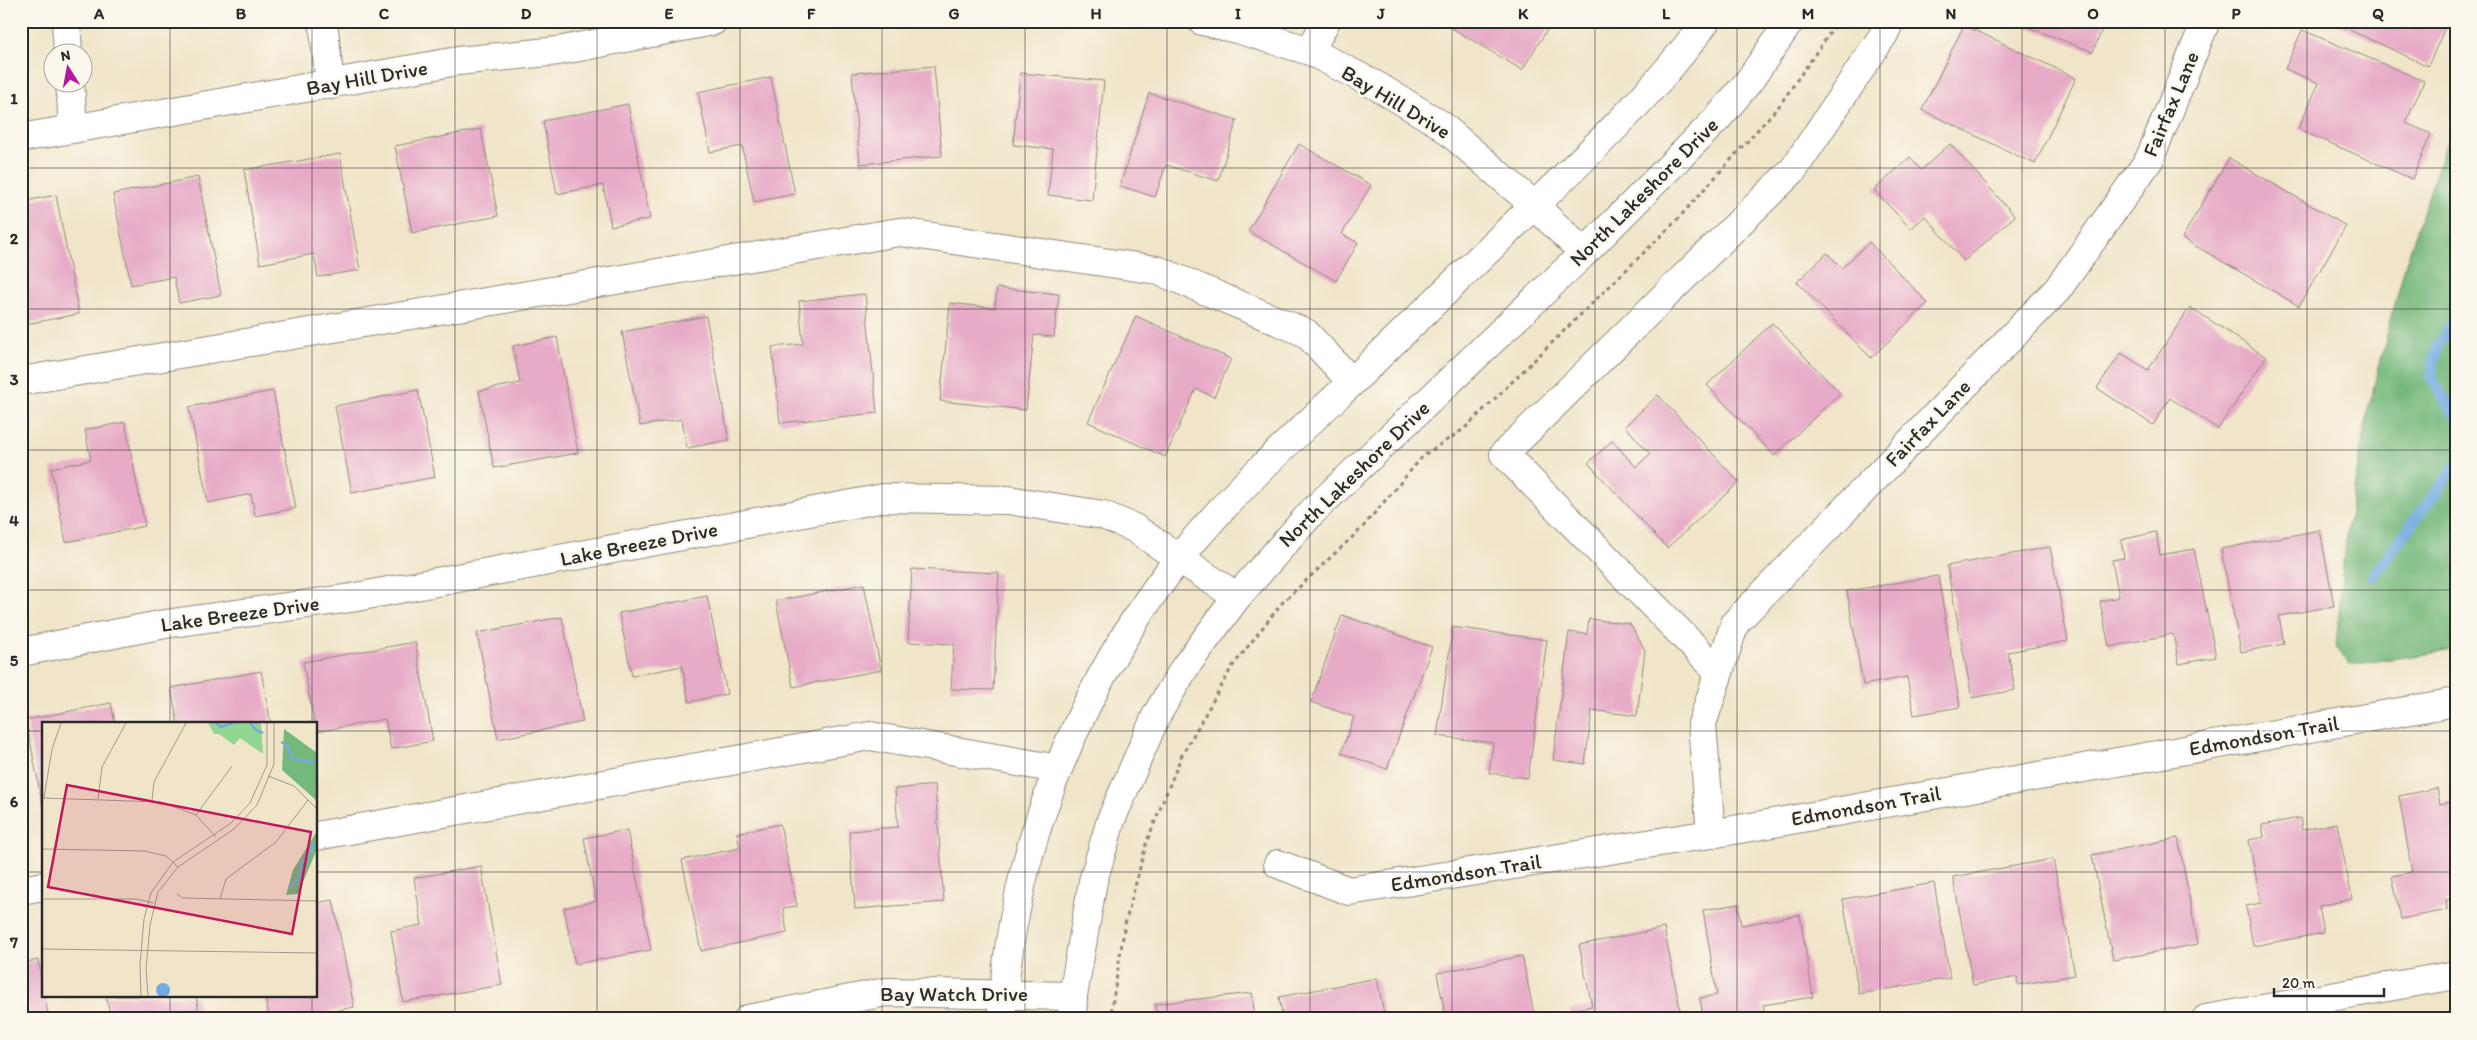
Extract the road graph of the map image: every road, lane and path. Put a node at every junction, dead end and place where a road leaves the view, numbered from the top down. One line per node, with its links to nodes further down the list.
1 (66, 21): 12 (street)
2 (322, 21): 14 (street)
3 (713, 21): 11 (street, Bay Hill Drive)
4 (1202, 21): 13 (street, Bay Hill Drive)
5 (1326, 21): 13 (street)
6 (1706, 21): 18 (street)
7 (1790, 21): 19 (street, North Lakeshore Drive)
8 (1838, 21): 37 (path)
9 (1890, 21): 25 (street)
10 (2206, 21): 25 (street, Fairfax Lane)
11 (602, 32): 14 (street, Bay Hill Drive)
12 (67, 42)
13 (1310, 51): 18 (street, Bay Hill Drive)
14 (330, 85): 16 (street, Bay Hill Drive)
15 (71, 92): 16 (street)
16 (73, 129): 17 (street, Bay Hill Drive)
17 (21, 138)
18 (1534, 206): 19 (street, Bay Hill Drive); 21 (street)
19 (1584, 253): 23 (street, North Lakeshore Drive)
20 (21, 381): 21 (street)
21 (1352, 382): 22 (street)
22 (1180, 557): 23 (street, Lake Breeze Drive); 24 (street, Lake Breeze Drive); 27 (street)
23 (1237, 596): 35 (street, North Lakeshore Drive)
24 (21, 652)
25 (1718, 672): 28 (street, Fairfax Lane)
26 (2456, 702): 28 (street, Edmondson Trail)
27 (1058, 769): 29 (street); 34 (street)
28 (1711, 834): 30 (street, Edmondson Trail)
29 (318, 836)
30 (1278, 864)
31 (42, 886): 32 (street)
32 (21, 890)
33 (2456, 975): 38 (street)
34 (1002, 1006): 35 (street, Bay Watch Drive); 36 (street, Bay Watch Drive)
35 (1073, 1007)
36 (748, 1019)
37 (1110, 1019)
38 (2206, 1019)

